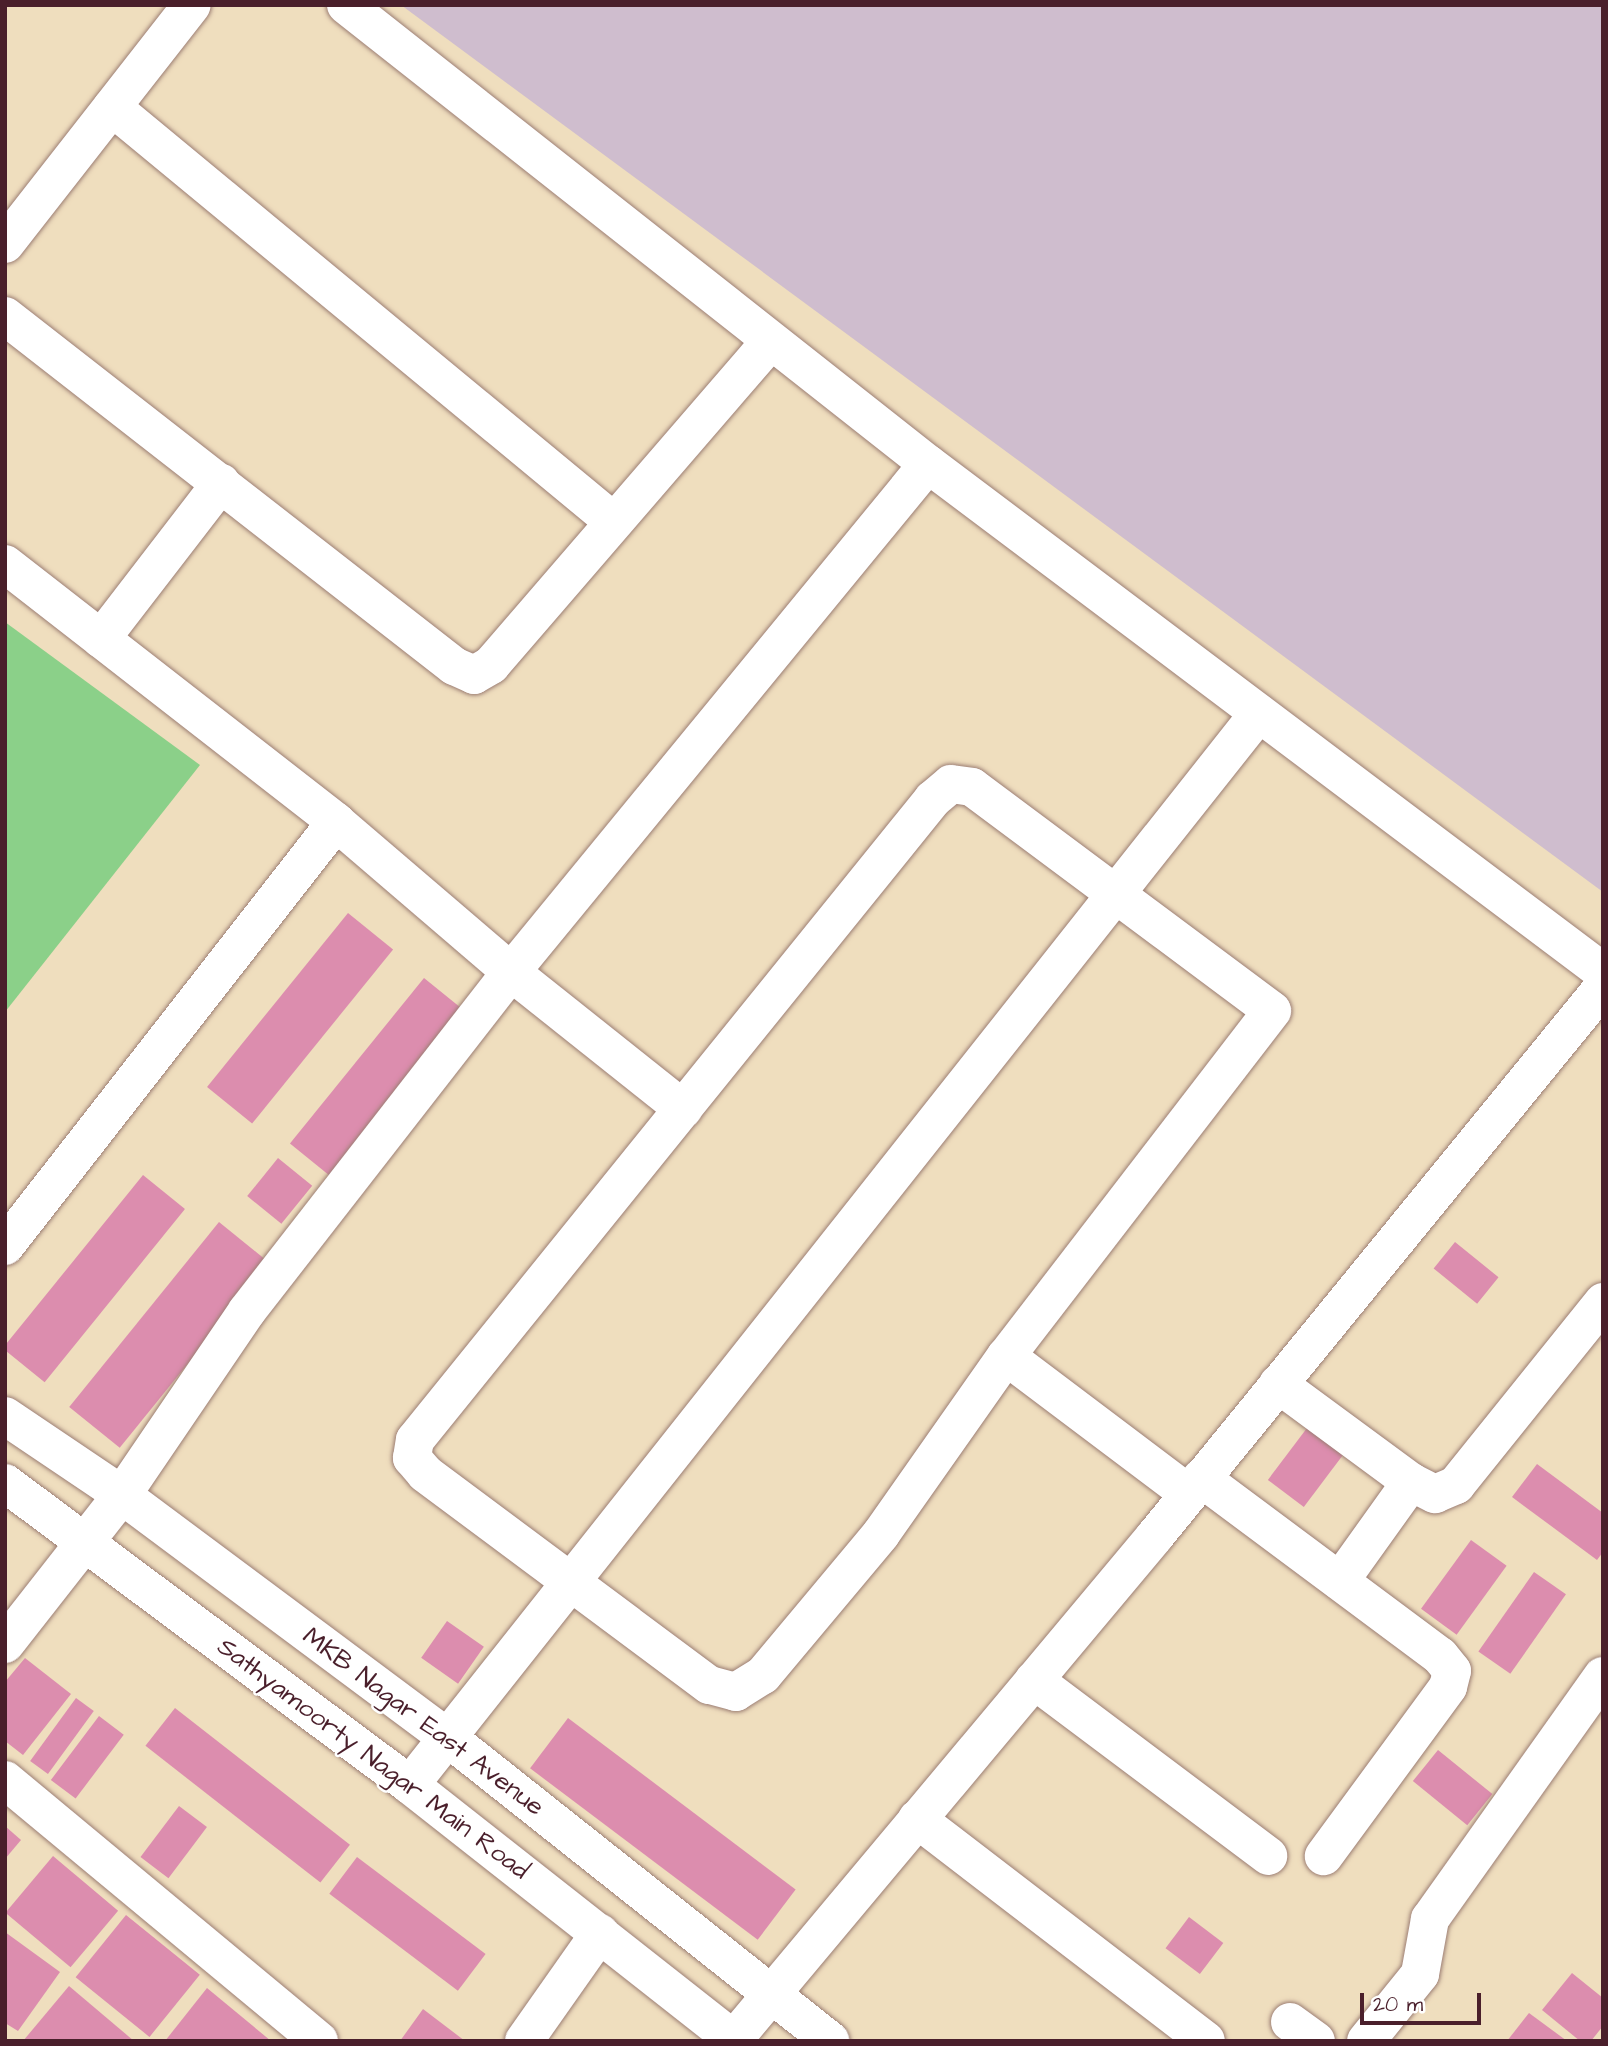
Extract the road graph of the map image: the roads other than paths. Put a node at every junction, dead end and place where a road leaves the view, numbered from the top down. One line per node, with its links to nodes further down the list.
1 (192, 5): 3 (street)
2 (346, 5): 6 (street)
3 (112, 107): 4 (street); 9 (street)
4 (5, 244)
5 (5, 316): 8 (street)
6 (770, 342): 7 (street); 9 (street)
7 (928, 464): 12 (street); 15 (street)
8 (221, 483): 9 (street); 11 (street)
9 (614, 522)
10 (5, 564): 11 (street)
11 (101, 639): 13 (street)
12 (1259, 713): 14 (street); 16 (street)
13 (336, 822): 15 (street); 19 (street)
14 (1120, 894): 18 (street); 21 (street); 30 (street)
15 (511, 972): 18 (street); 27 (street)
16 (1603, 972)
17 (1603, 987): 22 (street)
18 (683, 1109): 30 (street)
19 (5, 1246)
20 (1603, 1302): 24 (street)
21 (1006, 1356): 26 (street); 30 (street)
22 (1278, 1384): 24 (street); 26 (street)
23 (5, 1416): 27 (street, MKB Nagar East Avenue)
24 (1411, 1482): 29 (street)
25 (5, 1483): 28 (street, Sathyamoorty Nagar Main Road)
26 (1195, 1486): 29 (street); 33 (street)
27 (121, 1495): 28 (street); 34 (street, MKB Nagar East Avenue)
28 (86, 1542): 31 (street); 36 (street, Sathyamoorty Nagar Main Road)
29 (1340, 1581): 39 (street)
30 (571, 1586): 34 (street)
31 (5, 1644)
32 (1603, 1676): 47 (street)
33 (1034, 1681): 37 (street); 38 (street)
34 (447, 1737): 36 (street); 41 (street, MKB Nagar East Avenue)
35 (5, 1780): 43 (street)
36 (410, 1785): 40 (street, Sathyamoorty Nagar Main Road)
37 (917, 1819): 41 (street); 46 (street)
38 (1268, 1856)
39 (1324, 1856)
40 (600, 1933): 42 (street, Sathyamoorty Nagar Main Road); 44 (street)
41 (768, 1993): 42 (street); 45 (street, MKB Nagar East Avenue)
42 (734, 2040)
43 (319, 2041)
44 (524, 2041)
45 (830, 2041)
46 (1206, 2041)
47 (1366, 2041)

